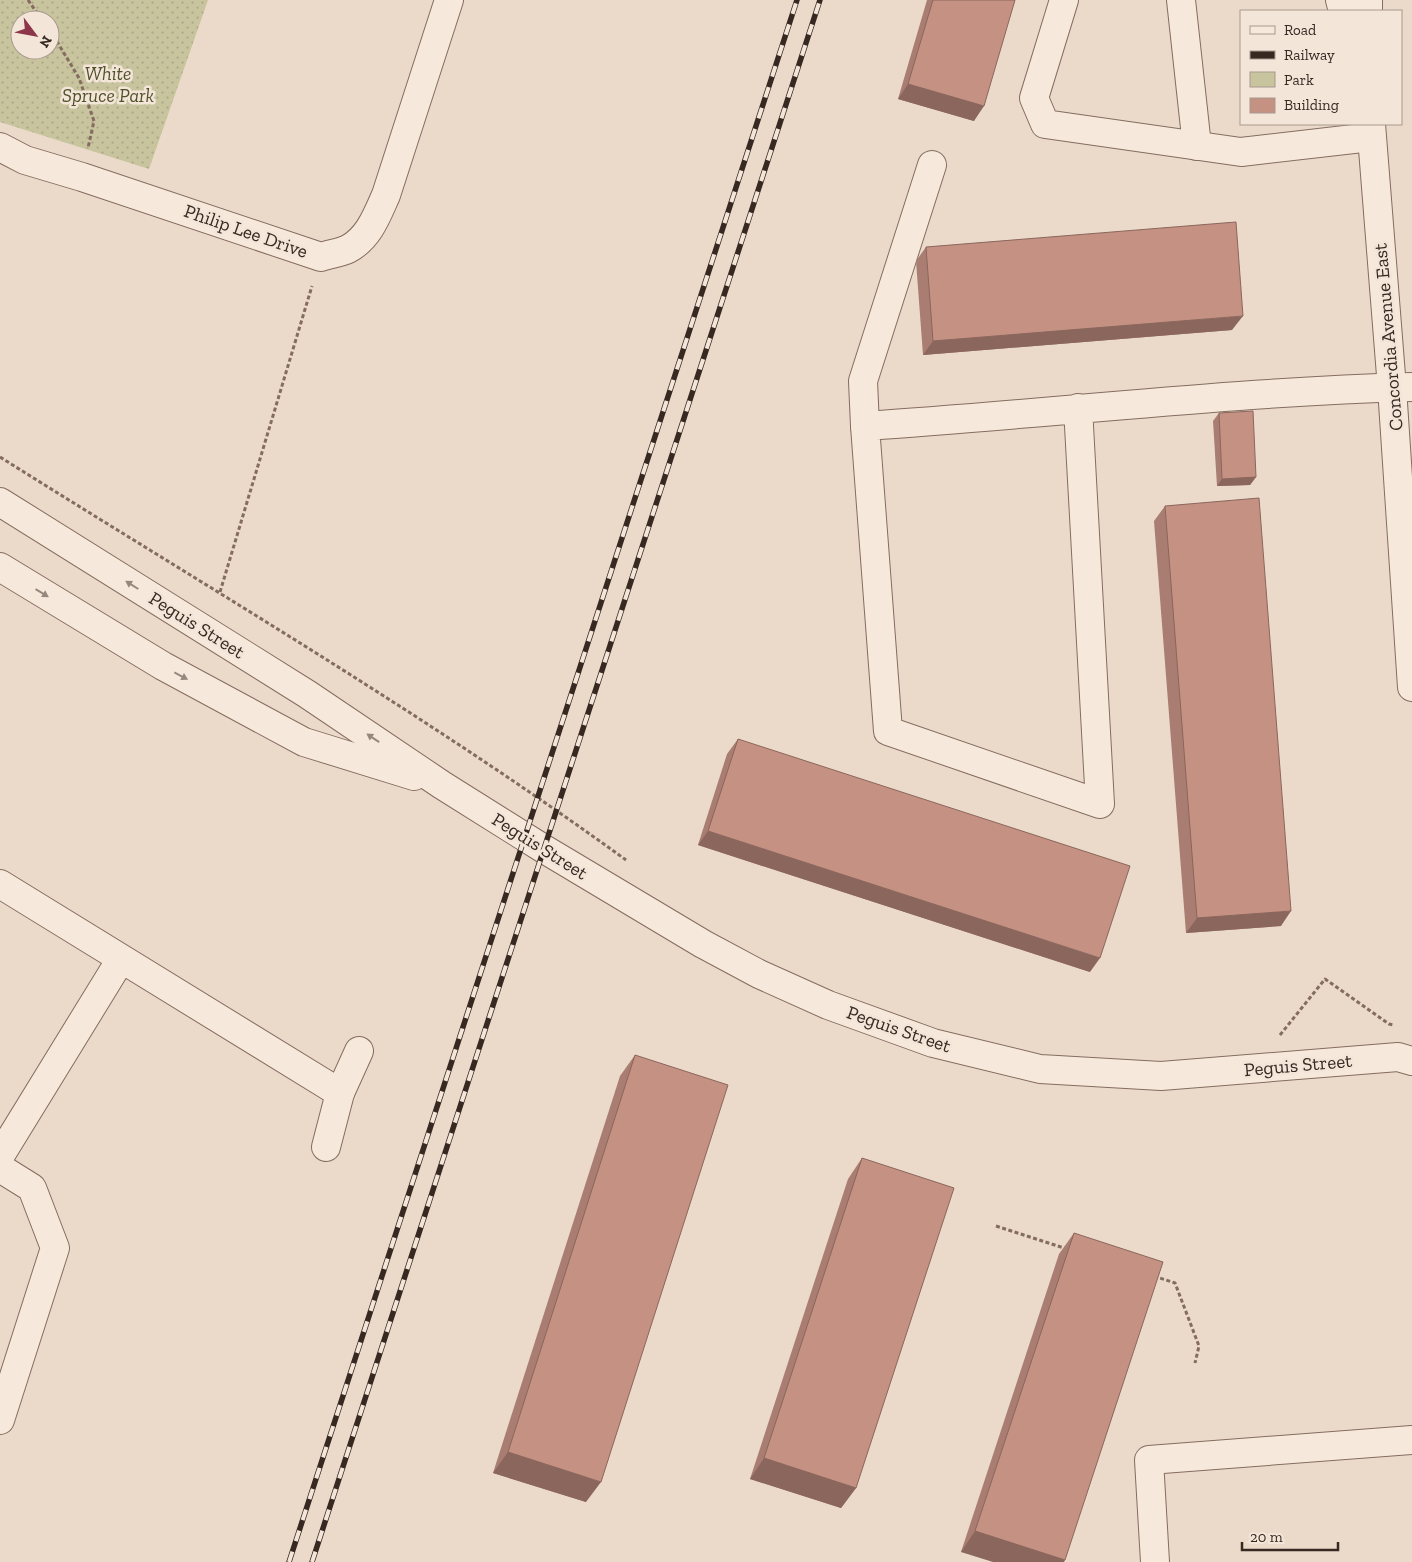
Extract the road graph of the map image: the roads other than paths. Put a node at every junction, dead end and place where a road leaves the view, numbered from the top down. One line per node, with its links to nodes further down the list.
1 (449, 0): 6 (street, Philip Lee Drive)
2 (1064, 0): 5 (street)
3 (1181, 0): 5 (street)
4 (1370, 128): 5 (street); 8 (street, Concordia Avenue East)
5 (1197, 146)
6 (0, 147)
7 (932, 165): 10 (street)
8 (1402, 388): 9 (street); 13 (street, Concordia Avenue East)
9 (1078, 408): 10 (street); 10 (street)
10 (865, 426)
11 (0, 502): 14 (street, Peguis Street, one-way to 11)
12 (0, 567): 14 (street, Peguis Street, one-way to 14)
13 (1412, 687)
14 (442, 785): 18 (street, Peguis Street)
15 (0, 884): 16 (street)
16 (121, 959): 19 (street); 21 (street)
17 (359, 1051): 19 (street)
18 (1412, 1061)
19 (340, 1093): 20 (street)
20 (326, 1147)
21 (0, 1156)
22 (0, 1168): 23 (street)
23 (0, 1420)
24 (1412, 1440): 25 (street)
25 (1155, 1562)

